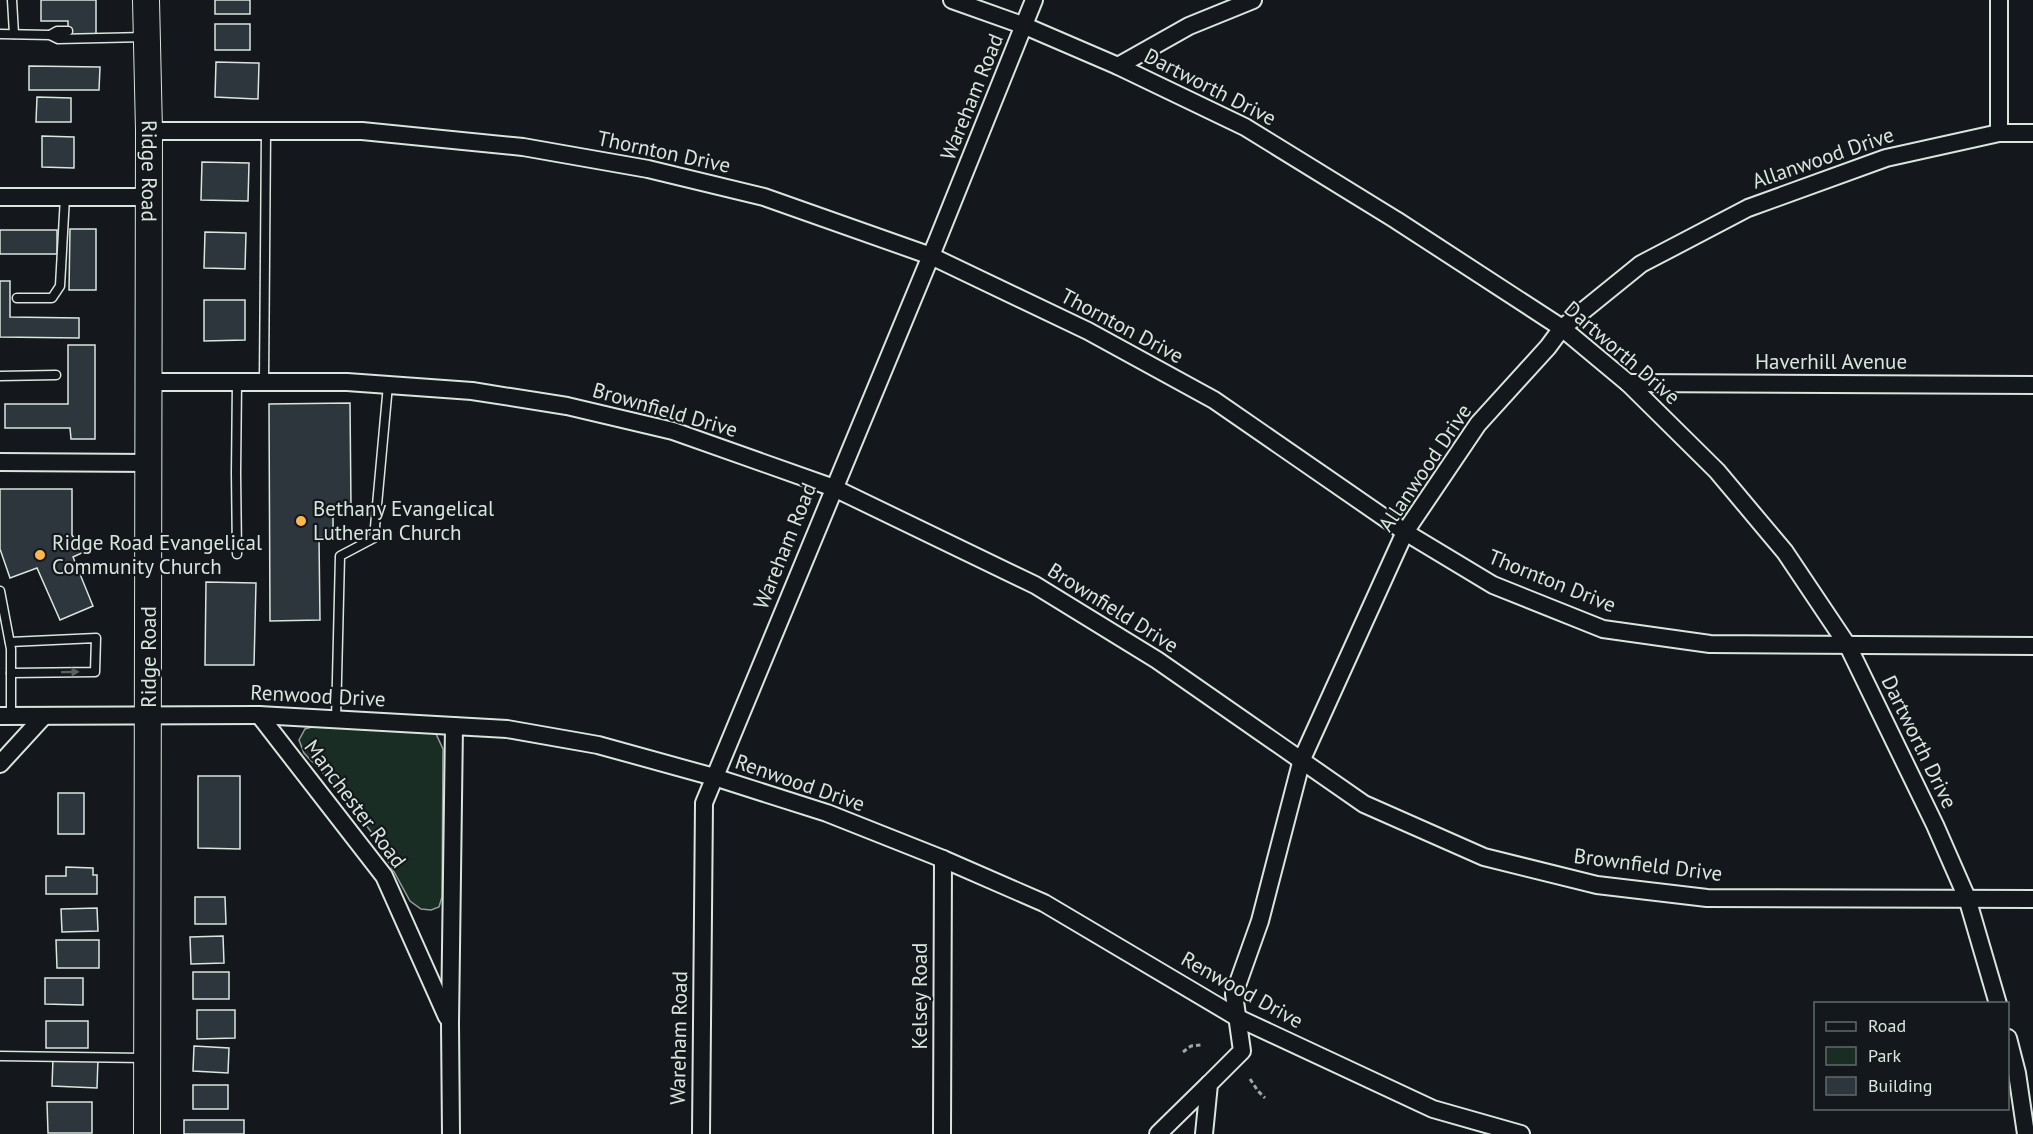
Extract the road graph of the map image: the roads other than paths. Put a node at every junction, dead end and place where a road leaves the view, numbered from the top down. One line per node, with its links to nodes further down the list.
1 (12, 0): 11 (lane)
2 (146, 0): 13 (main road, Ridge Road)
3 (952, 0): 7 (street, Dartworth Drive)
4 (1034, 0): 7 (street, Wareham Road)
5 (1253, 0): 15 (street)
6 (1999, 0): 18 (street)
7 (1025, 26): 15 (street, Dartworth Drive); 23 (street, Wareham Road)
8 (96, 30): 14 (lane)
9 (68, 31): 12 (lane)
10 (0, 34): 11 (lane)
11 (14, 34): 12 (lane)
12 (50, 35): 14 (lane)
13 (147, 37): 14 (lane); 16 (main road, Ridge Road)
14 (103, 39)
15 (1118, 66): 25 (street, Dartworth Drive)
16 (149, 131): 17 (street, Thornton Drive); 22 (main road, Ridge Road)
17 (266, 131): 23 (street, Thornton Drive); 30 (lane)
18 (1999, 133): 19 (street, Allanwood Drive); 25 (street, Allanwood Drive)
19 (2033, 133)
20 (0, 197): 21 (street)
21 (64, 197): 22 (street); 24 (lane)
22 (148, 197): 28 (main road, Ridge Road)
23 (931, 256): 36 (street, Wareham Road); 37 (street, Thornton Drive)
24 (17, 298)
25 (1562, 328): 31 (street, Dartworth Drive); 37 (street, Allanwood Drive)
26 (56, 375): 27 (lane)
27 (0, 376)
28 (149, 381): 29 (street, Brownfield Drive); 35 (main road, Ridge Road)
29 (237, 381): 30 (street, Brownfield Drive); 38 (lane)
30 (264, 381): 32 (street, Brownfield Drive)
31 (1628, 383): 33 (street, Haverhill Avenue); 41 (street, Dartworth Drive)
32 (388, 386): 36 (street, Brownfield Drive); 48 (lane)
33 (2033, 386)
34 (0, 462): 35 (street)
35 (149, 463): 47 (main road, Ridge Road)
36 (834, 488): 50 (street, Brownfield Drive); 52 (street, Wareham Road)
37 (1405, 532): 41 (street, Thornton Drive); 50 (street, Allanwood Drive)
38 (237, 554)
39 (0, 591): 40 (lane)
40 (10, 642): 43 (lane); 43 (lane, one-way to 40)
41 (1848, 646): 42 (street, Thornton Drive); 54 (street, Dartworth Drive)
42 (2033, 646)
43 (11, 673): 45 (lane)
44 (259, 715): 47 (street, Renwood Drive); 48 (street, Renwood Drive); 58 (street, Manchester Road)
45 (5, 716): 46 (street, Renwood Drive)
46 (44, 716): 47 (street, Renwood Drive); 51 (street)
47 (149, 716): 61 (main road, Ridge Road)
48 (336, 719): 49 (street, Renwood Drive)
49 (454, 726): 52 (street, Renwood Drive); 58 (street, Manchester Road)
50 (1302, 759): 54 (street, Brownfield Drive); 57 (street, Allanwood Drive)
51 (0, 764)
52 (714, 777): 53 (street, Renwood Drive); 65 (street, Wareham Road)
53 (943, 859): 57 (street, Renwood Drive); 66 (street, Kelsey Road)
54 (1967, 898): 55 (street, Brownfield Drive); 56 (street, Dartworth Drive)
55 (2033, 899)
56 (1997, 1002)
57 (1238, 1018): 62 (street, Allanwood Drive); 69 (street, Renwood Drive)
58 (450, 1023): 64 (street, Manchester Road)
59 (2009, 1045): 70 (street)
60 (0, 1056): 61 (lane)
61 (147, 1058): 63 (main road, Ridge Road)
62 (1209, 1084): 67 (street); 68 (street)
63 (147, 1134)
64 (451, 1134)
65 (701, 1134)
66 (942, 1134)
67 (1158, 1134)
68 (1204, 1134)
69 (1521, 1134)
70 (2026, 1134)

